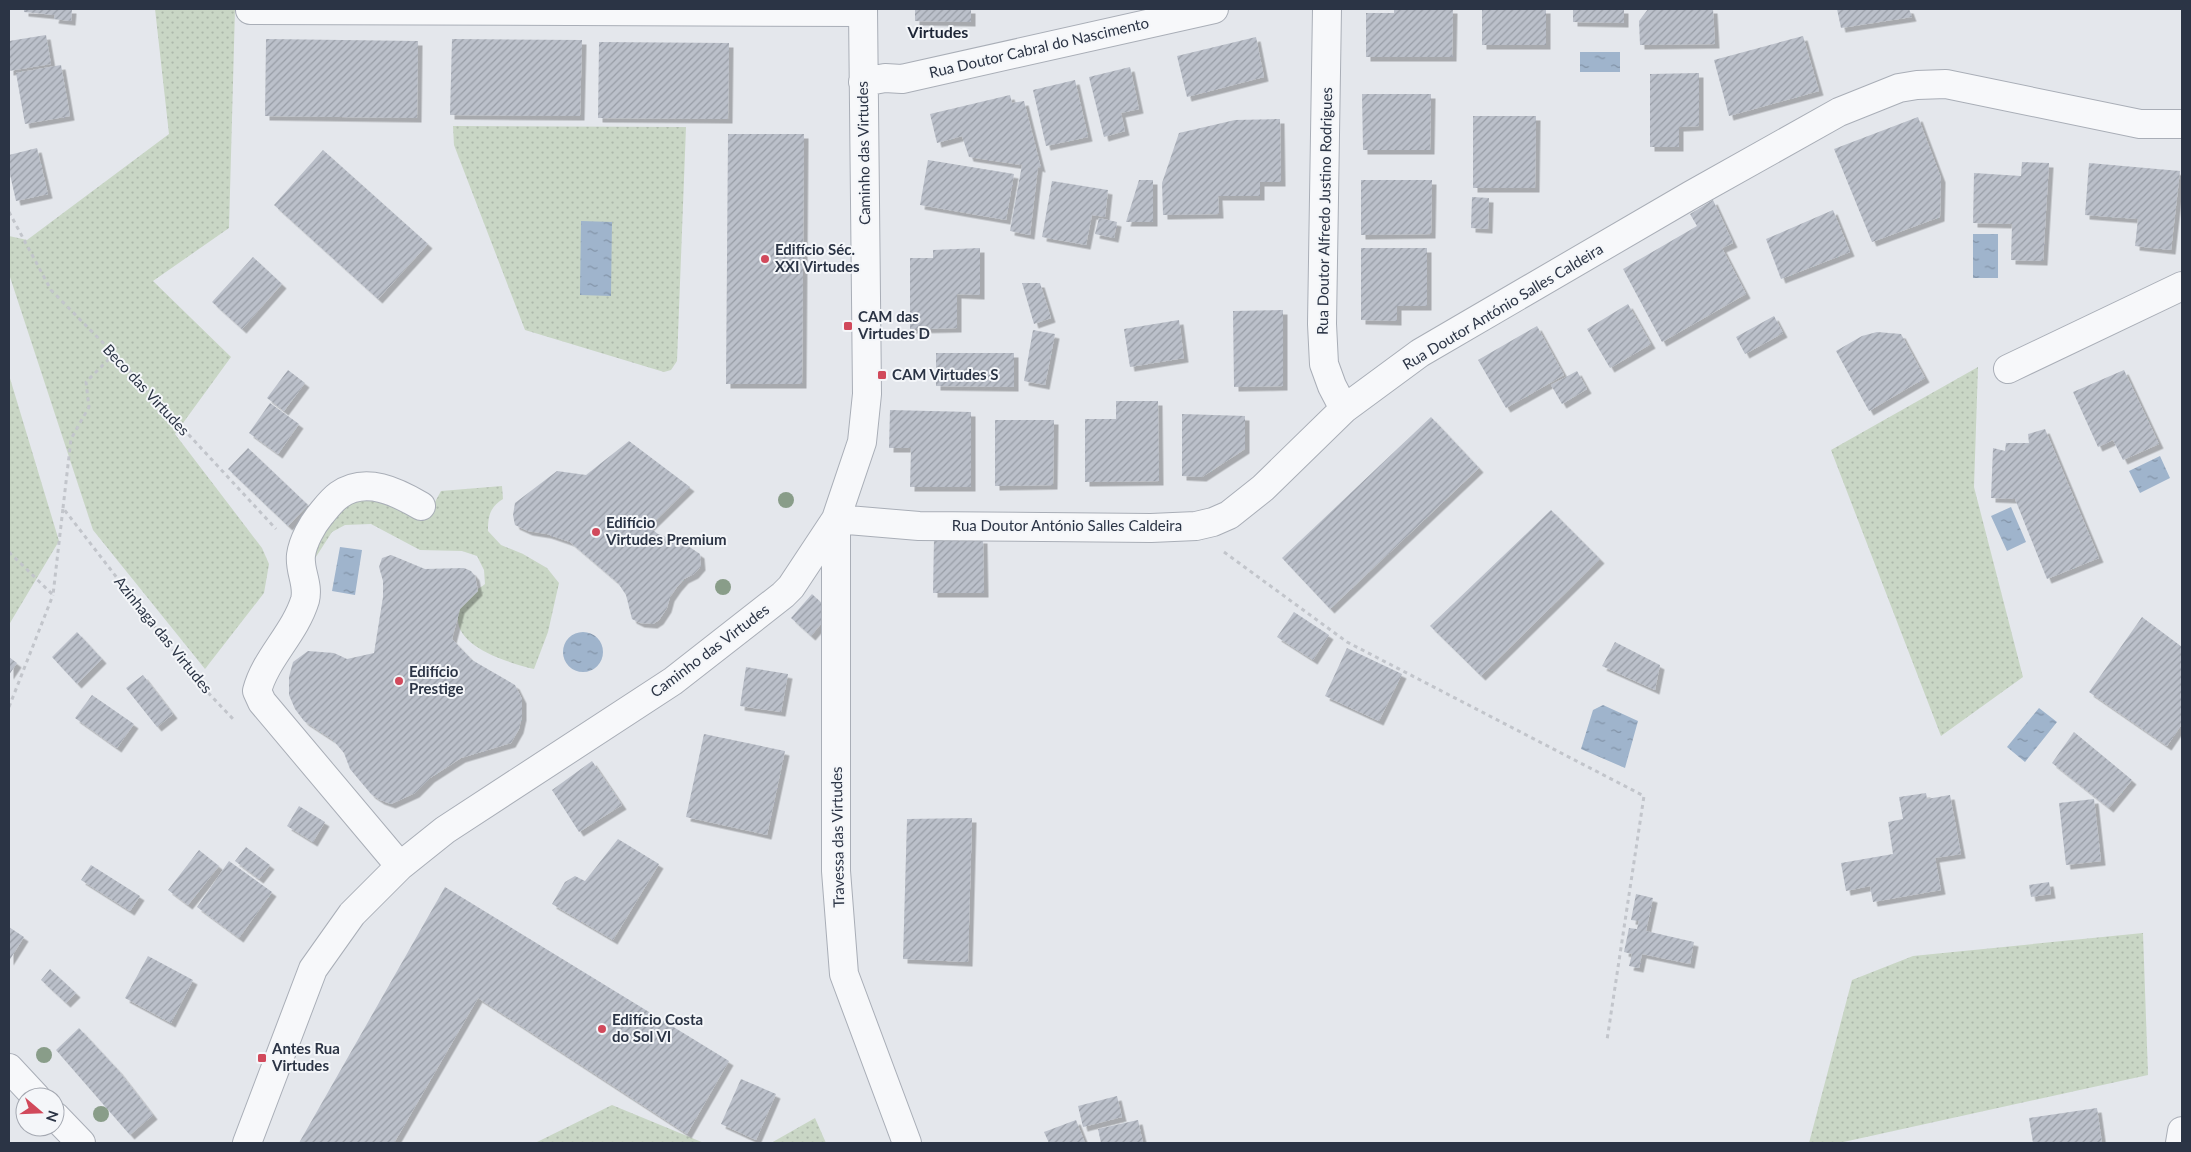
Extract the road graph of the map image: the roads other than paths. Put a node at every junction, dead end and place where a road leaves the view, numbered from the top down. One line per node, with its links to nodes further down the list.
1 (1214, 9): 5 (street, Rua Doutor Cabral do Nascimento)
2 (1327, 9): 9 (street, Rua Doutor Alfredo Justino Rodrigues)
3 (250, 10): 4 (street)
4 (863, 10): 5 (street, Caminho das Virtudes)
5 (864, 82): 11 (street, Caminho das Virtudes)
6 (2182, 124): 9 (street, Rua Doutor António Salles Caldeira)
7 (2182, 286): 8 (street)
8 (2008, 369)
9 (1344, 409): 11 (street, Rua Doutor António Salles Caldeira)
10 (421, 506): 12 (street)
11 (836, 519): 12 (street, Caminho das Virtudes); 19 (street, Travessa das Virtudes)
12 (400, 866): 18 (street, Caminho das Virtudes)
13 (9, 1068): 14 (street)
14 (27, 1087)
15 (65, 1126): 17 (street)
16 (2182, 1132): 20 (street)
17 (81, 1143)
18 (247, 1143)
19 (907, 1143)
20 (2180, 1143)

